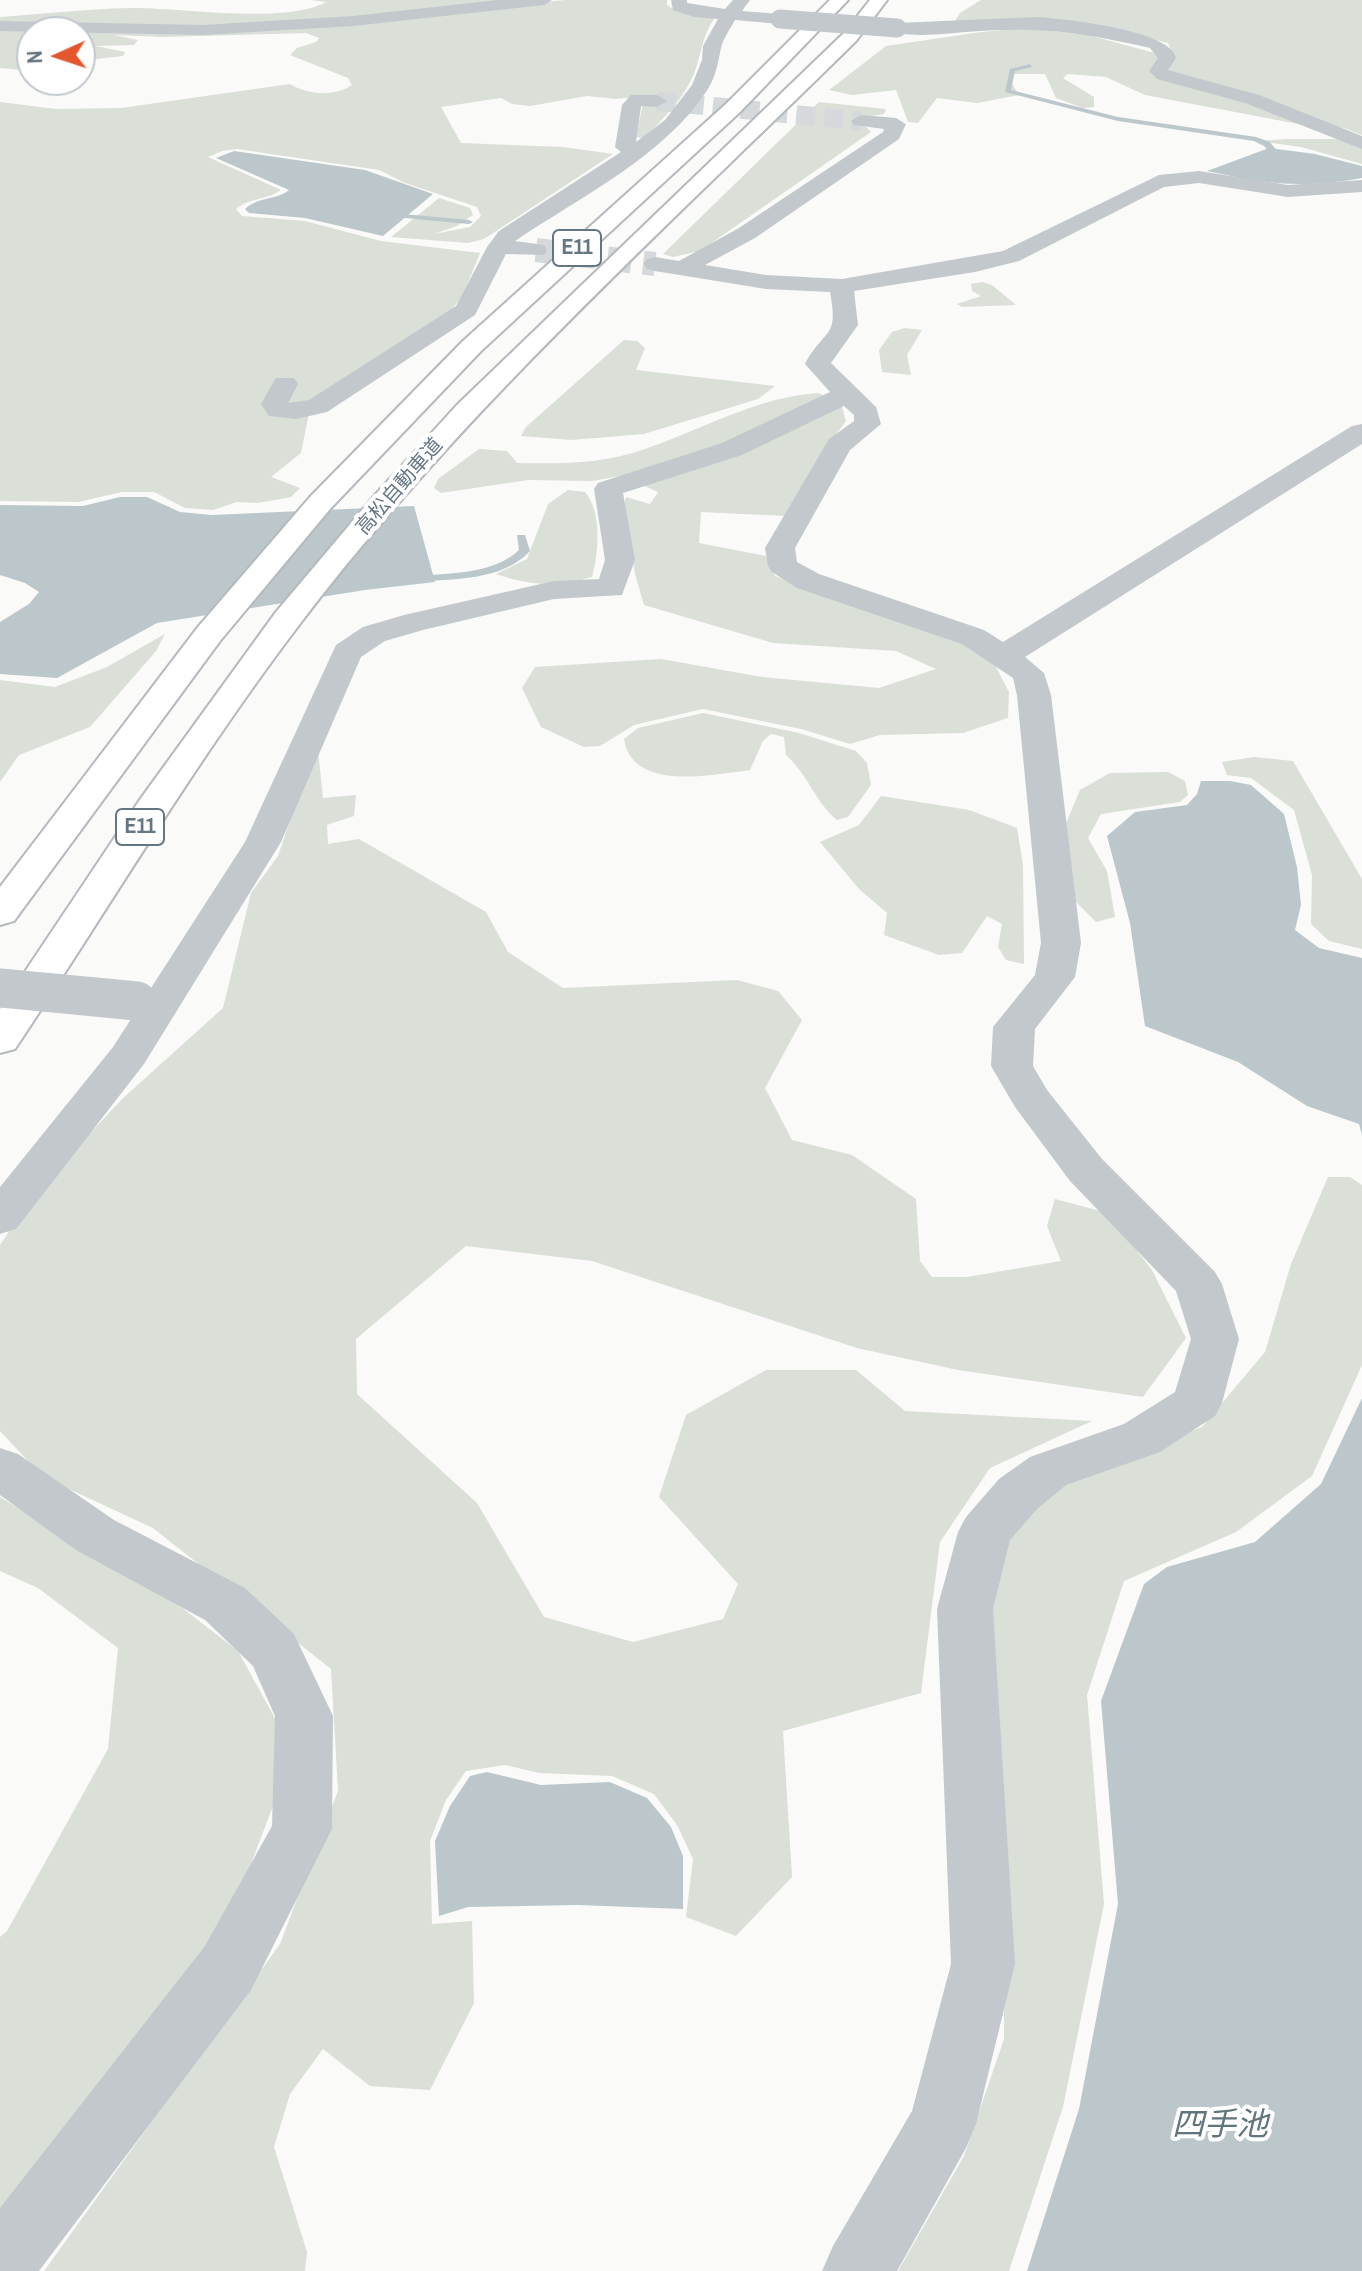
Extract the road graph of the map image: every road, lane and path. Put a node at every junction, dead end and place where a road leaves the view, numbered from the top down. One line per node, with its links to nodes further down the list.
1 (544, 0): 9 (street)
2 (679, 0): 7 (street)
3 (819, 0): 13 (highway)
4 (840, 0): 13 (highway, 高松自動車道 / E11)
5 (879, 0): 11 (highway, 高松自動車道 / E11)
6 (891, 0): 11 (highway)
7 (735, 8): 10 (street, bridge); 16 (street)
8 (958, 9): 10 (street)
9 (0, 26)
10 (942, 30): 15 (street)
11 (850, 37): 30 (highway, 高松自動車道 / E11)
12 (657, 101): 16 (street)
13 (733, 108): 27 (highway, 高松自動車道 / E11)
14 (861, 121): 21 (street)
15 (1362, 143)
16 (640, 149): 18 (street)
17 (1362, 186): 22 (street)
18 (498, 247): 19 (street); 23 (street)
19 (536, 250)
20 (655, 264): 21 (street)
21 (685, 267): 22 (street)
22 (842, 286): 24 (street)
23 (285, 384)
24 (847, 394): 26 (street); 29 (street)
25 (1362, 432): 26 (street)
26 (1005, 655): 34 (street)
27 (0, 913)
28 (0, 988): 29 (street, bridge)
29 (150, 1003): 31 (street)
30 (0, 1040)
31 (0, 1218)
32 (0, 1468): 33 (street)
33 (0, 2265)
34 (858, 2271)

